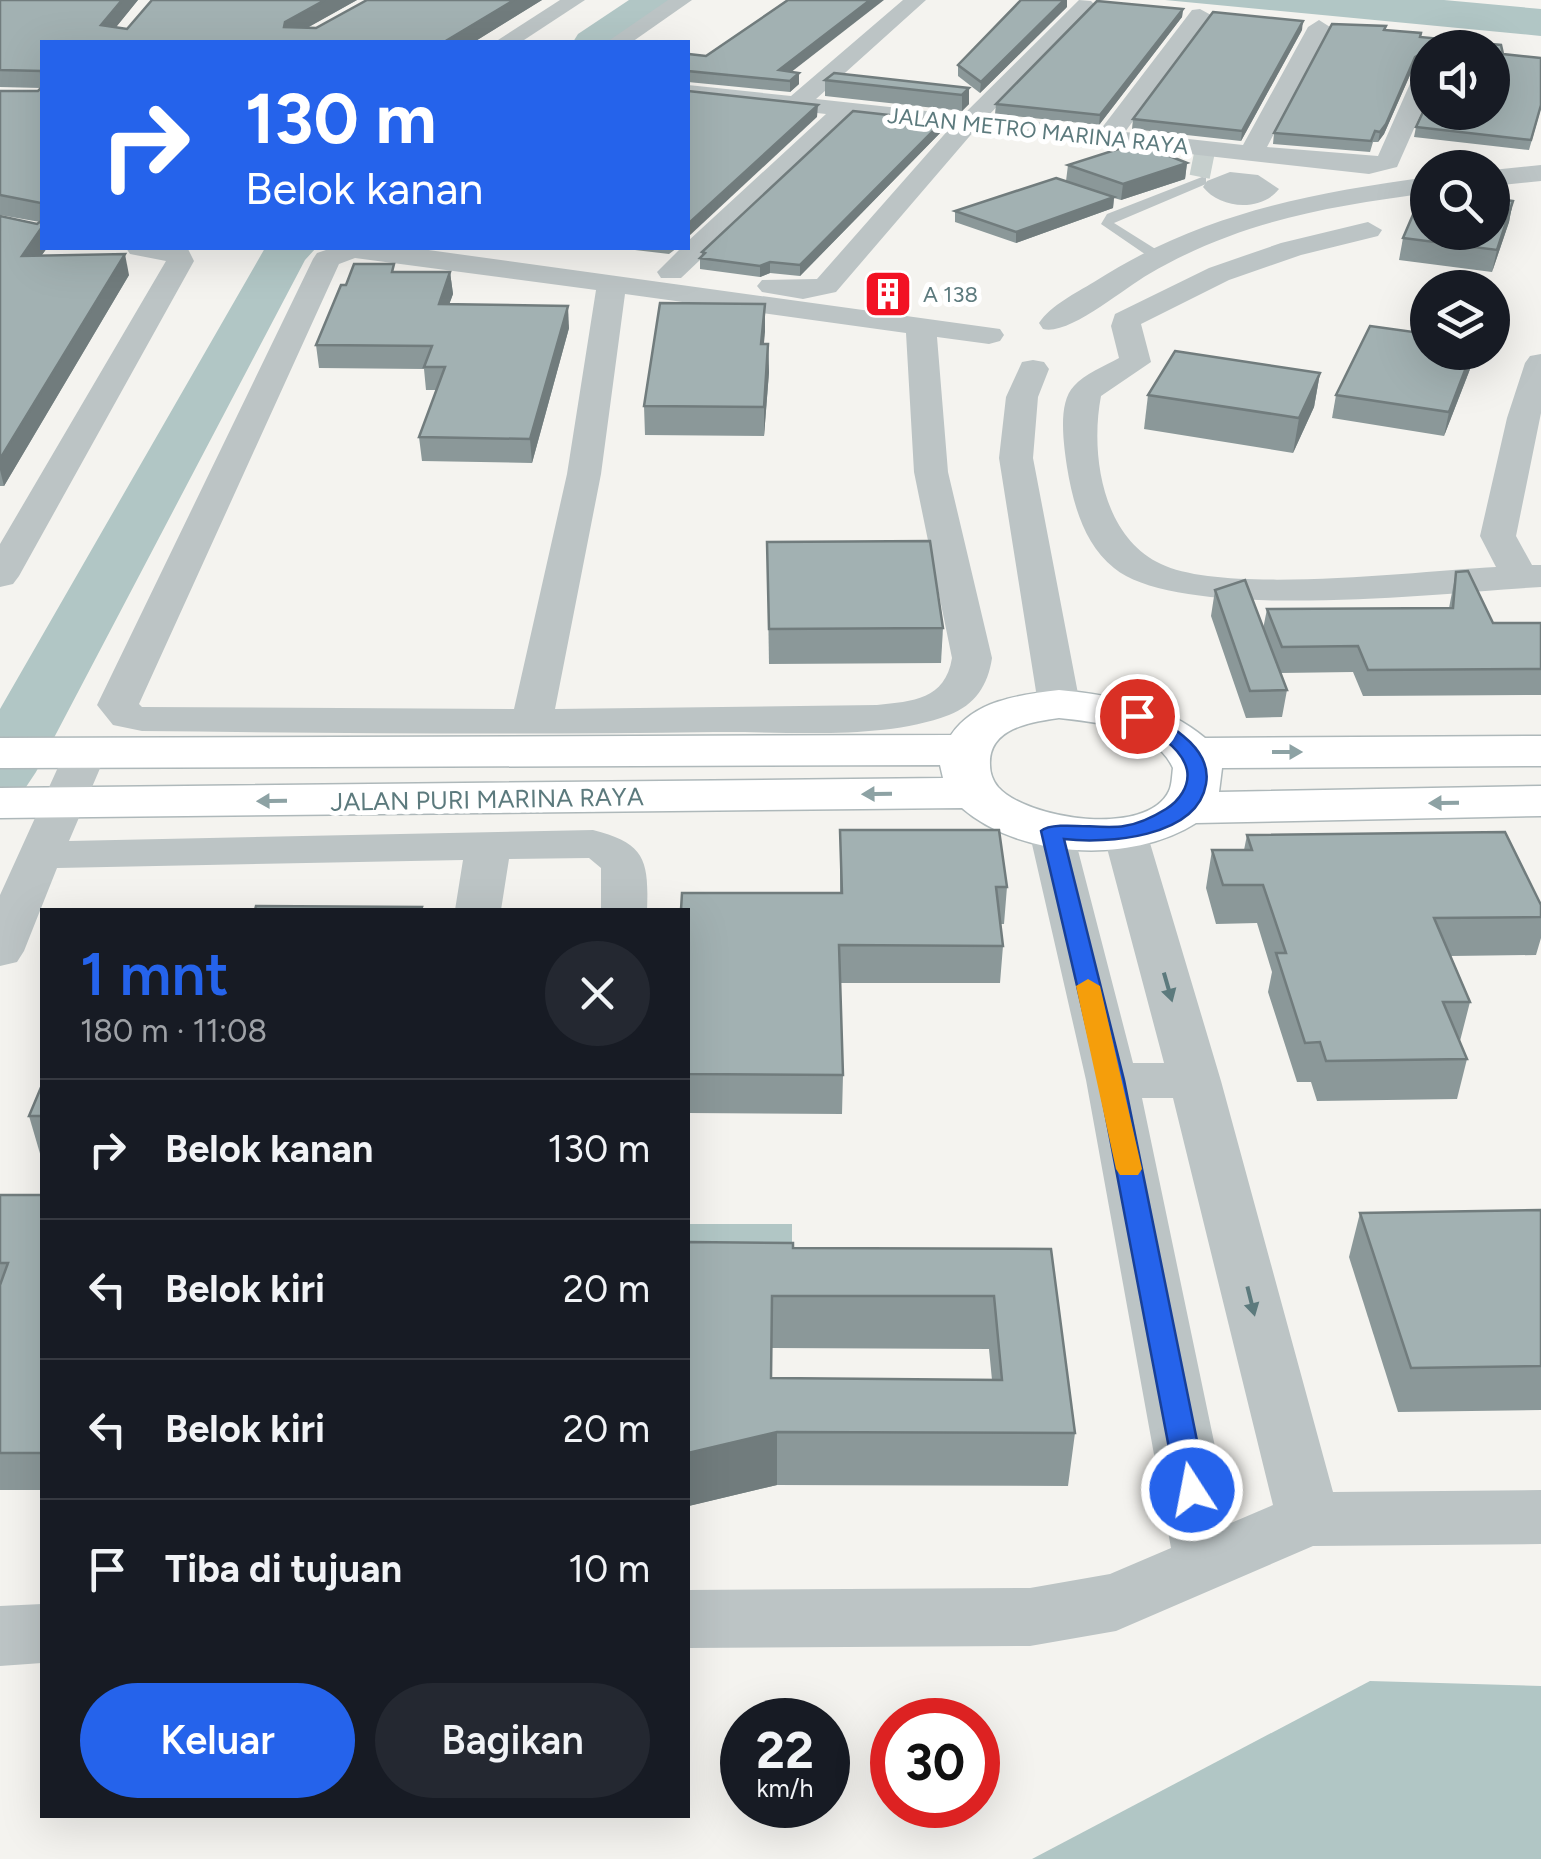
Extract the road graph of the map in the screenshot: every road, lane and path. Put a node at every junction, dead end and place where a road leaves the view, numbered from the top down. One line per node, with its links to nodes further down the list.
1 (575, 0): 7 (street)
2 (682, 0): 8 (street)
3 (916, 0): 11 (street)
4 (1084, 5): 15 (street)
5 (1200, 14): 16 (street)
6 (1319, 28): 20 (street)
7 (509, 40)
8 (621, 40)
9 (690, 92): 10 (street, JALAN METRO MARINA RAYA)
10 (720, 96): 11 (street, JALAN METRO MARINA RAYA); 14 (street)
11 (796, 104): 12 (street, JALAN METRO MARINA RAYA)
12 (846, 109): 15 (street, JALAN METRO MARINA RAYA); 26 (street)
13 (1410, 110): 20 (street, JALAN METRO MARINA RAYA)
14 (690, 119)
15 (967, 124): 16 (street, JALAN METRO MARINA RAYA); 26 (street)
16 (1106, 139): 17 (street, JALAN METRO MARINA RAYA)
17 (1150, 144): 20 (street); 20 (street, JALAN METRO MARINA RAYA)
18 (1541, 174): 19 (street)
19 (1510, 177)
20 (1227, 179): 21 (street); 25 (street); 25 (lane)
21 (1410, 188)
22 (1368, 230): 33 (street)
23 (151, 250): 32 (street)
24 (530, 250): 26 (street)
25 (1160, 258): 29 (street)
26 (671, 272)
27 (612, 282): 28 (street); 35 (street); 35 (street)
28 (921, 326): 29 (street); 35 (street)
29 (1022, 326): 31 (street); 31 (street)
30 (1541, 363): 33 (street)
31 (1055, 368): 34 (street)
32 (0, 576)
33 (1530, 576)
34 (1060, 704): 39 (street); 40 (street)
35 (532, 722)
36 (1541, 751): 39 (street, one-way to 36)
37 (86, 752): 38 (street, JALAN PURI MARINA RAYA); 40 (street, JALAN PURI MARINA RAYA); 43 (street)
38 (14, 753)
39 (1189, 753): 44 (street)
40 (969, 772): 43 (street, JALAN PURI MARINA RAYA, one-way to 43); 45 (street)
41 (1541, 801): 44 (street, one-way to 44)
42 (3, 803): 43 (street, JALAN PURI MARINA RAYA)
43 (61, 804): 48 (street)
44 (1182, 808): 46 (street)
45 (1052, 831): 46 (street); 52 (street)
46 (1125, 833): 53 (street, one-way to 53)
47 (488, 846): 48 (street); 49 (street); 50 (street)
48 (40, 856): 51 (street)
49 (478, 908)
50 (624, 908)
51 (0, 951)
52 (1112, 1080): 53 (street); 56 (street)
53 (1194, 1082): 55 (street, one-way to 55)
54 (1541, 1518): 55 (street)
55 (1308, 1519): 56 (street)
56 (1207, 1565): 57 (street)
57 (690, 1618)
58 (40, 1634): 59 (street)
59 (0, 1636)

